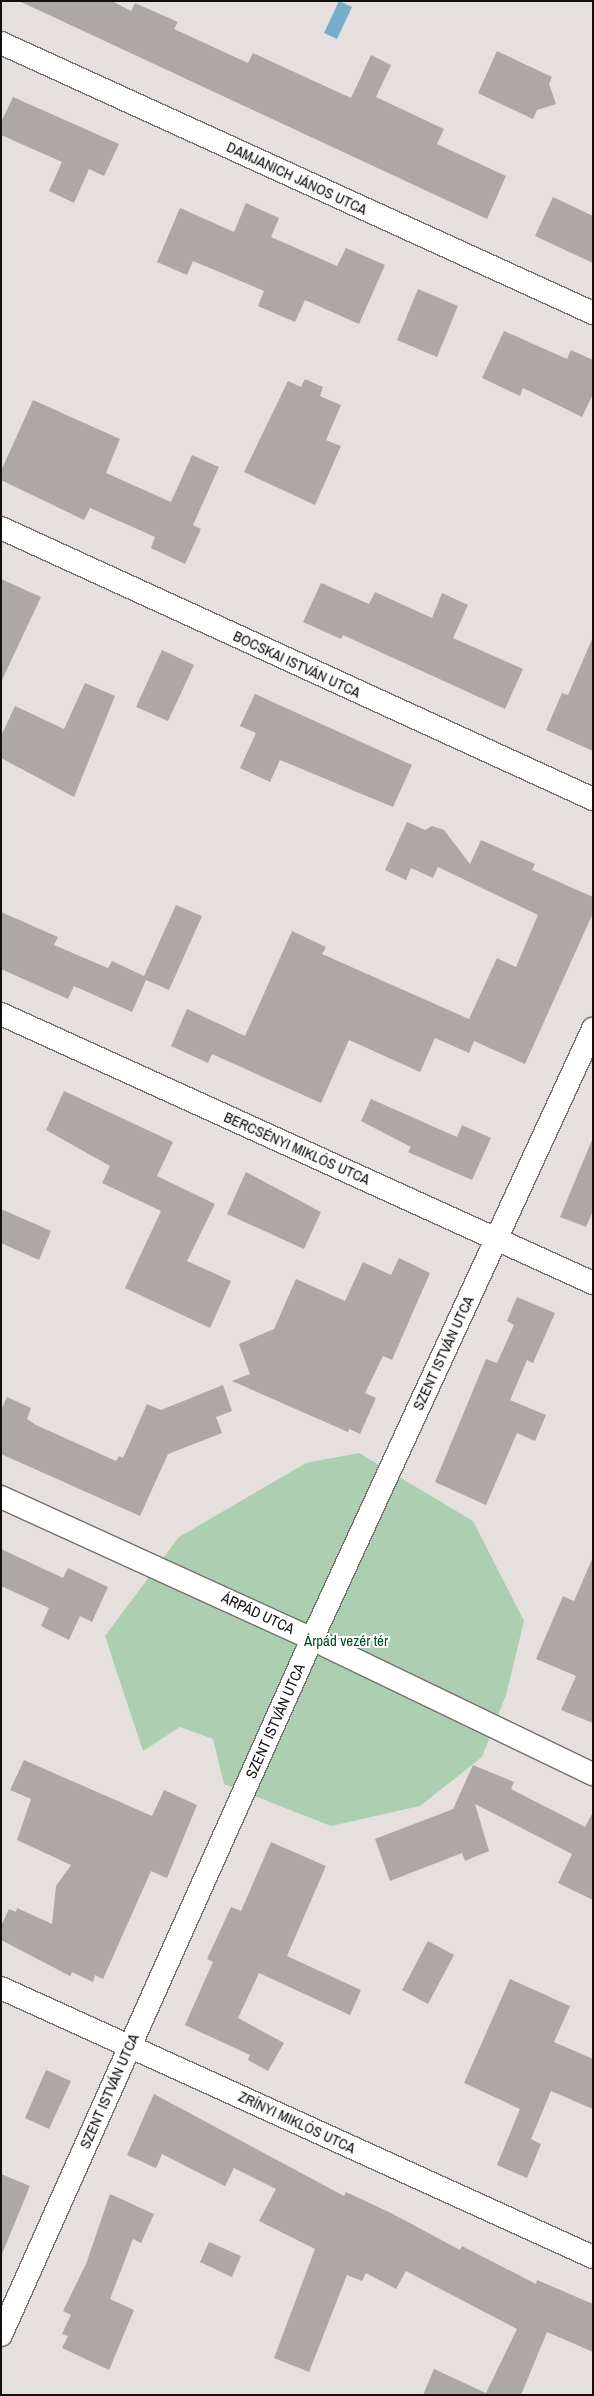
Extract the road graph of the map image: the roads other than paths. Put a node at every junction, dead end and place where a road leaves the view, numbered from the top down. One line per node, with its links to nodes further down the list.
1 (1, 43): 2 (street, DAMJANICH JÁNOS UTCA)
2 (593, 313)
3 (1, 528): 4 (street, BOCSKAI ISTVÁN UTCA)
4 (593, 799)
5 (1, 1014): 7 (street, BERCSÉNYI MIKLÓS UTCA)
6 (593, 1029): 7 (street, SZENT ISTVÁN UTCA)
7 (496, 1238): 8 (street, BERCSÉNYI MIKLÓS UTCA); 10 (street, SZENT ISTVÁN UTCA)
8 (593, 1283)
9 (1, 1496): 10 (street, ÁRPÁD UTCA)
10 (312, 1639): 11 (street, ÁRPÁD UTCA); 13 (street, SZENT ISTVÁN UTCA)
11 (593, 1774)
12 (1, 1988): 13 (street, ZRÍNYI MIKLÓS UTCA)
13 (129, 2046): 14 (street, ZRÍNYI MIKLÓS UTCA); 15 (street, SZENT ISTVÁN UTCA)
14 (593, 2257)
15 (1, 2335)

